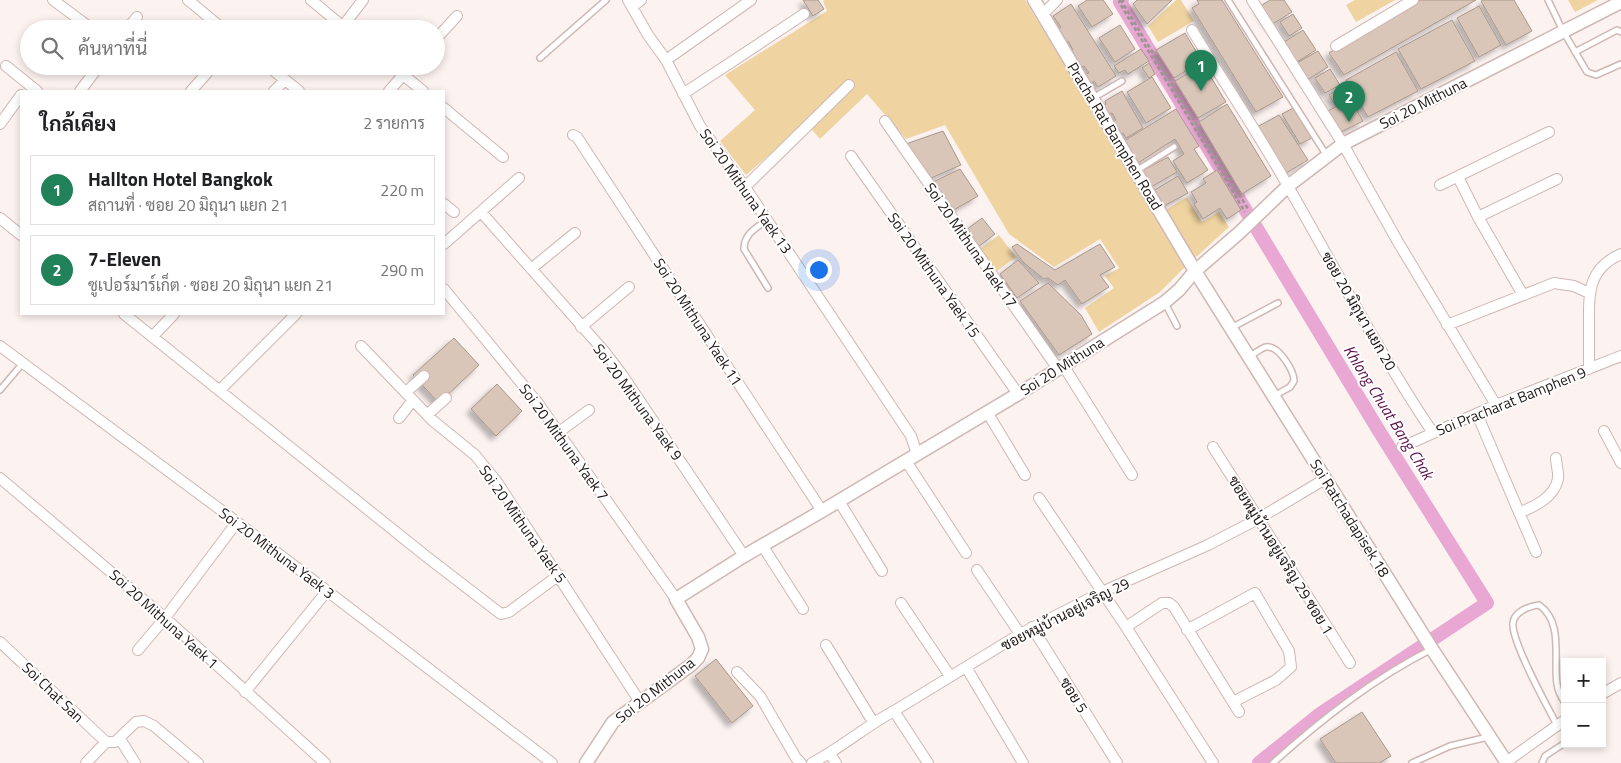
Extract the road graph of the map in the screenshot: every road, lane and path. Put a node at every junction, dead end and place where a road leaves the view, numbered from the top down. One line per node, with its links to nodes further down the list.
1 (53, 0): 20 (street)
2 (188, 0): 22 (street)
3 (311, 0): 23 (street)
4 (363, 0): 24 (street)
5 (606, 0): 31 (lane)
6 (751, 0): 32 (street)
7 (1034, 0): 17 (street, Pracha Rat Bamphen Road)
8 (1057, 0): 17 (street)
9 (1123, 0): 75 (path)
10 (1228, 0): 61 (lane)
11 (1252, 0): 57 (street)
12 (1413, 0): 29 (street)
13 (1548, 0): 27 (lane)
14 (634, 2): 32 (street, Soi 20 Mithuna Yaek 13)
15 (1621, 2): 27 (street, Soi 20 Mithuna)
16 (804, 14): 49 (street)
17 (1043, 14): 51 (street, Pracha Rat Bamphen Road)
18 (136, 16): 21 (street)
19 (457, 16): 25 (street)
20 (80, 20)
21 (133, 20)
22 (212, 20)
23 (335, 20)
24 (349, 20)
25 (445, 29)
26 (1192, 30): 67 (street, ซอย 20 มิถุนา แยก 20)
27 (1563, 31): 30 (lane); 57 (street, Soi 20 Mithuna)
28 (1621, 32): 30 (lane)
29 (1336, 46)
30 (1575, 52): 33 (lane)
31 (540, 58)
32 (666, 60): 49 (street, Soi 20 Mithuna Yaek 13)
33 (1621, 64)
34 (6, 66): 42 (street)
35 (92, 75): 43 (street)
36 (203, 75): 44 (street)
37 (279, 75): 39 (street)
38 (403, 75): 47 (street); 48 (street)
39 (285, 80): 45 (street); 46 (street)
40 (1122, 81): 51 (lane)
41 (849, 86): 68 (street)
42 (30, 89)
43 (81, 90)
44 (191, 90)
45 (275, 90)
46 (298, 90)
47 (391, 90)
48 (422, 90)
49 (683, 94): 68 (street, Soi 20 Mithuna Yaek 13)
50 (20, 96): 54 (street)
51 (1092, 98): 62 (street, Pracha Rat Bamphen Road)
52 (445, 109): 60 (street)
53 (885, 121): 102 (street, Soi 20 Mithuna Yaek 17)
54 (0, 124)
55 (1548, 132): 63 (street)
56 (573, 135): 131 (street, Soi 20 Mithuna Yaek 11)
57 (1343, 144): 61 (street, Soi 20 Mithuna); 92 (street)
58 (1174, 148): 62 (lane)
59 (851, 156): 107 (street, Soi 20 Mithuna Yaek 15)
60 (503, 157)
61 (1328, 157): 67 (street, Soi 20 Mithuna)
62 (1136, 171): 81 (street, Pracha Rat Bamphen Road)
63 (1458, 177): 66 (street); 72 (street)
64 (519, 178): 71 (street)
65 (1557, 180): 72 (street)
66 (1440, 185)
67 (1288, 186): 75 (street, Soi 20 Mithuna); 119 (street, ซอย 20 มิถุนา แยก 20)
68 (745, 187): 74 (street, Soi 20 Mithuna Yaek 13)
69 (445, 205): 70 (street)
70 (454, 212)
71 (481, 212): 78 (street); 80 (street, Soi 20 Mithuna Yaek 9)
72 (1478, 217): 86 (street)
73 (0, 218): 77 (street)
74 (767, 220): 83 (lane); 122 (street, Soi 20 Mithuna Yaek 13)
75 (1252, 220): 81 (street, Soi 20 Mithuna)
76 (575, 233): 80 (street)
77 (20, 234)
78 (445, 243)
79 (1621, 254): 85 (street)
80 (531, 269): 94 (street, Soi 20 Mithuna Yaek 9)
81 (1195, 272): 87 (street, Soi 20 Mithuna); 95 (street, Soi Ratchadapisek 18)
82 (629, 287): 94 (street)
83 (768, 288)
84 (445, 291): 118 (street, Soi 20 Mithuna Yaek 7)
85 (1588, 293): 86 (street); 103 (street)
86 (1523, 295): 92 (street)
87 (1164, 302): 93 (lane); 102 (street, Soi 20 Mithuna)
88 (1278, 303): 95 (lane)
89 (125, 315): 96 (street)
90 (173, 315): 96 (street)
91 (295, 315): 106 (street)
92 (1447, 325): 111 (street)
93 (1177, 326)
94 (581, 327): 138 (street, Soi 20 Mithuna Yaek 9)
95 (1231, 328): 100 (street, Soi Ratchadapisek 18)
96 (153, 336): 106 (street)
97 (0, 346): 101 (street, Soi 20 Mithuna Yaek 3)
98 (361, 346): 108 (street, Soi 20 Mithuna Yaek 5)
99 (1621, 356): 103 (street, Soi Pracharat Bamphen 9)
100 (1249, 357): 109 (street, Soi Ratchadapisek 18); 109 (lane)
101 (23, 364): 105 (lane); 134 (street, Soi 20 Mithuna Yaek 3)
102 (1060, 367): 107 (street, Soi 20 Mithuna); 125 (street, Soi 20 Mithuna Yaek 17)
103 (1589, 369): 111 (street, Soi Pracharat Bamphen 9)
104 (424, 376): 108 (street)
105 (0, 390)
106 (220, 390): 141 (street)
107 (1018, 394): 113 (street, Soi 20 Mithuna)
108 (410, 396): 115 (street, Soi 20 Mithuna Yaek 5); 116 (street)
109 (1274, 397): 128 (street, Soi Ratchadapisek 18)
110 (446, 398): 115 (street)
111 (1496, 405): 114 (street, Soi Pracharat Bamphen 9)
112 (589, 410): 118 (street)
113 (987, 412): 122 (street, Soi 20 Mithuna); 126 (street)
114 (1477, 414): 119 (street, Soi Pracharat Bamphen 9); 132 (street)
115 (427, 415): 141 (street, Soi 20 Mithuna Yaek 5)
116 (400, 418)
117 (1604, 431): 124 (street)
118 (559, 432): 144 (street, Soi 20 Mithuna Yaek 7)
119 (1433, 433): 121 (street, Soi Pracharat Bamphen 9)
120 (1213, 447): 133 (street, ซอยหมู่บ้านอยู่เจริญ 29 ซอย 1)
121 (1402, 447)
122 (911, 457): 130 (street, Soi 20 Mithuna); 137 (street, Soi 20 Mithuna Yaek 13)
123 (1556, 458): 132 (street)
124 (1621, 463)
125 (1132, 474)
126 (1025, 476)
127 (0, 478): 147 (street, Soi 20 Mithuna Yaek 1)
128 (1325, 479): 133 (street, ซอยหมู่บ้านอยู่เจริญ 29); 154 (street, Soi Ratchadapisek 18)
129 (1039, 498): 143 (street)
130 (839, 501): 131 (street, Soi 20 Mithuna); 139 (street)
131 (822, 511): 135 (street, Soi 20 Mithuna)
132 (1519, 513): 136 (street)
133 (1258, 519): 143 (street, ซอยหมู่บ้านอยู่เจริญ 29); 156 (street, ซอยหมู่บ้านอยู่เจริญ 29 ซอย 1)
134 (236, 522): 142 (street, Soi 20 Mithuna Yaek 3); 147 (street)
135 (762, 545): 138 (street, Soi 20 Mithuna); 146 (street)
136 (1536, 552)
137 (966, 553)
138 (744, 556): 144 (street, Soi 20 Mithuna)
139 (882, 570)
140 (977, 570): 151 (street)
141 (559, 575): 164 (street, Soi 20 Mithuna Yaek 5)
142 (327, 591): 161 (street); 181 (street, Soi 20 Mithuna Yaek 3)
143 (1102, 592): 148 (street, ซอยหมู่บ้านอยู่เจริญ 29); 149 (street)
144 (676, 600): 164 (street, Soi 20 Mithuna)
145 (901, 603): 159 (street)
146 (803, 609)
147 (165, 618): 155 (street); 161 (street, Soi 20 Mithuna Yaek 1)
148 (1032, 627): 151 (street, ซอยหมู่บ้านอยู่เจริญ 29); 187 (street, ซอย 5)
149 (1126, 627): 150 (street); 188 (street)
150 (1187, 630): 165 (street); 165 (street)
151 (1020, 634): 157 (street, ซอยหมู่บ้านอยู่เจริญ 29)
152 (0, 642): 172 (street, Soi Chat San)
153 (826, 645): 168 (street)
154 (1431, 647): 170 (street, Soi Ratchadapisek 18); 189 (lane)
155 (138, 650)
156 (1350, 663)
157 (966, 667): 159 (street, ซอยหมู่บ้านอยู่เจริญ 29); 186 (street)
158 (737, 672): 182 (street)
159 (950, 676): 166 (street, ซอยหมู่บ้านอยู่เจริญ 29)
160 (1621, 683): 162 (street)
161 (245, 692): 180 (street, Soi 20 Mithuna Yaek 1)
162 (1606, 692)
163 (1561, 695): 169 (lane)
164 (640, 702): 175 (street, Soi 20 Mithuna)
165 (1233, 702): 167 (street)
166 (894, 711): 168 (street, ซอยหมู่บ้านอยู่เจริญ 29); 185 (street)
167 (1239, 712)
168 (873, 722): 174 (street, ซอยหมู่บ้านอยู่เจริญ 29)
169 (1561, 723): 176 (street)
170 (1489, 736): 176 (street, Soi Ratchadapisek 18); 190 (lane)
171 (120, 739): 172 (street); 178 (street); 179 (street)
172 (106, 742): 177 (street)
173 (1561, 746): 191 (lane)
174 (830, 754): 183 (street, ซอยหมู่บ้านอยู่เจริญ 29); 184 (street)
175 (590, 762)
176 (1506, 762)
177 (86, 763)
178 (135, 763)
179 (198, 763)
180 (325, 763)
181 (552, 763)
182 (801, 763)
183 (812, 763)
184 (836, 763)
185 (928, 763)
186 (1023, 763)
187 (1116, 763)
188 (1213, 763)
189 (1273, 763)
190 (1412, 763)
191 (1542, 763)

